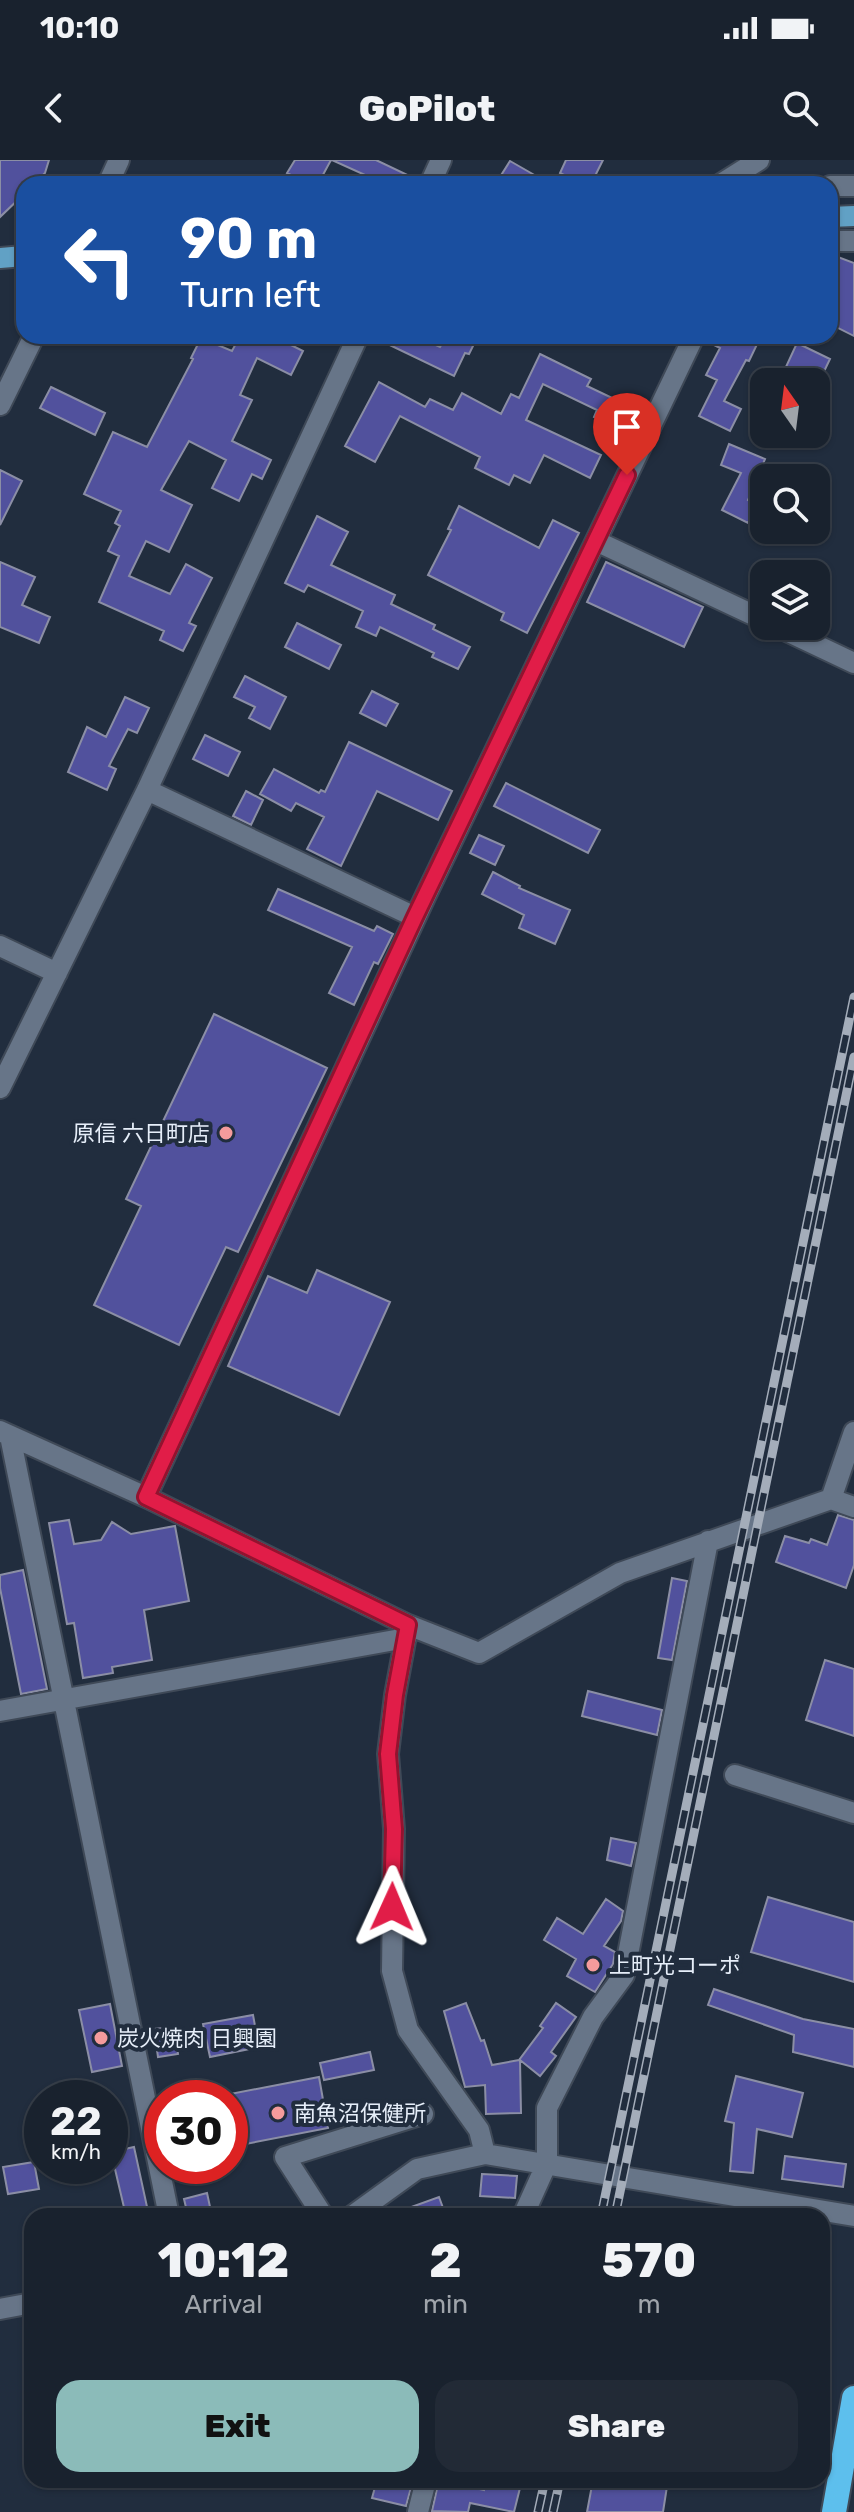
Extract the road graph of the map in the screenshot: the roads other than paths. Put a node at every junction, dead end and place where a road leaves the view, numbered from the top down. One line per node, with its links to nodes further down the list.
1 (759, 160): 2 (street)
2 (734, 176)
3 (30, 344): 6 (street)
4 (354, 344): 11 (street)
5 (690, 344): 7 (street)
6 (0, 405)
7 (596, 541): 8 (street); 12 (street)
8 (750, 613)
9 (806, 640): 10 (street)
10 (854, 663)
11 (147, 790): 12 (street); 14 (street)
12 (415, 917): 18 (street)
13 (0, 946): 14 (street)
14 (57, 973): 15 (street)
15 (0, 1088)
16 (854, 1432): 19 (street)
17 (5, 1434): 18 (street); 23 (street)
18 (146, 1497): 22 (street)
19 (831, 1499): 20 (street); 21 (street)
20 (854, 1507)
21 (708, 1541): 22 (street); 29 (street)
22 (407, 1631): 23 (street); 28 (street)
23 (64, 1698): 24 (street); 30 (street)
24 (0, 1711)
25 (735, 1775): 26 (street)
26 (854, 1813)
27 (423, 2114): 31 (street)
28 (485, 2154): 29 (street); 32 (street)
29 (547, 2163): 33 (street); 34 (street)
30 (167, 2208)
31 (318, 2208)
32 (363, 2208)
33 (527, 2208)
34 (808, 2208)
35 (830, 2212): 36 (street)
36 (854, 2216)
37 (24, 2304): 38 (street)
38 (0, 2309)
39 (854, 2398): 42 (highway)
40 (424, 2488): 41 (street)
41 (418, 2512)
42 (834, 2512)

